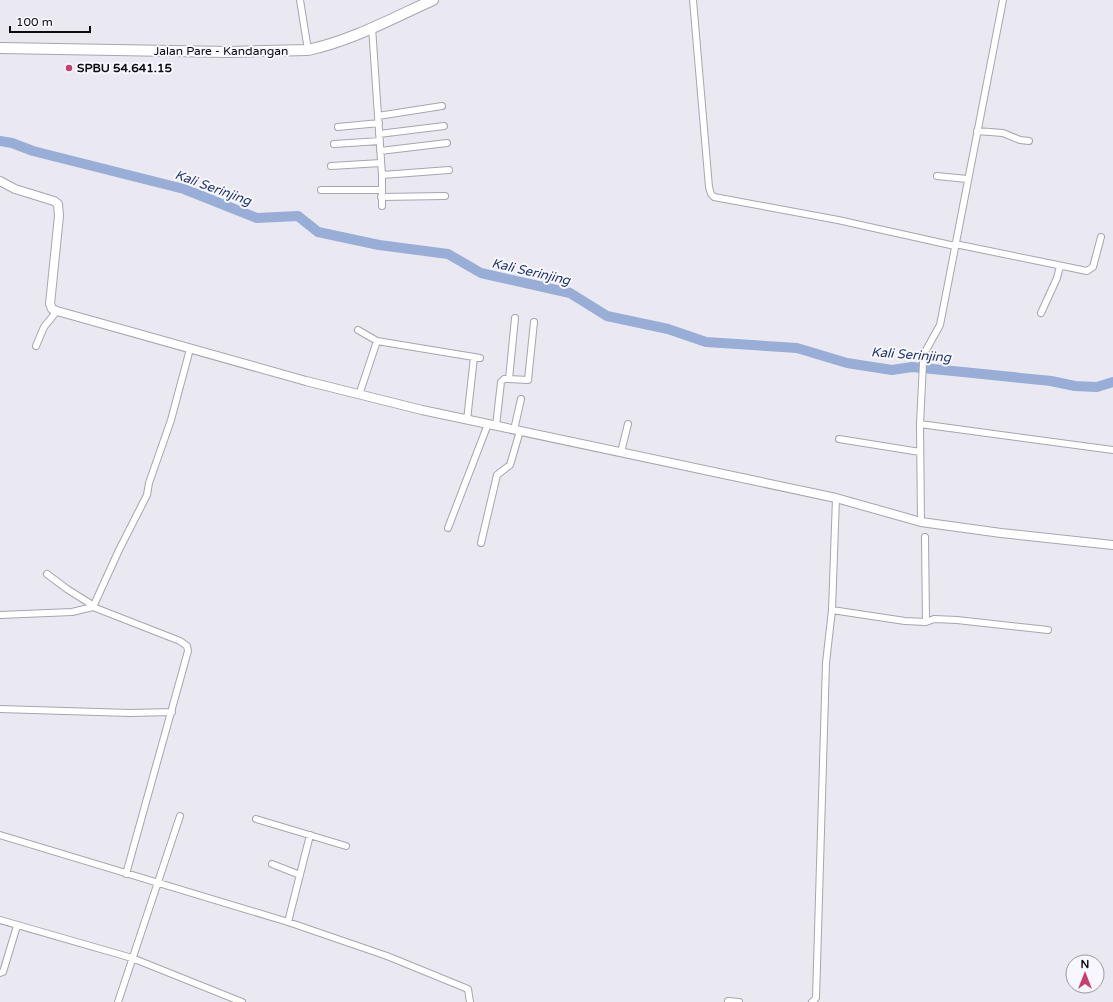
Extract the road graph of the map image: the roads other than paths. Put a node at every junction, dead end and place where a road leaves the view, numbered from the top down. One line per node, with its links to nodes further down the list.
1 (300, 0): 7 (street)
2 (433, 0): 5 (main road, Jalan Pare - Kandangan)
3 (693, 0): 32 (street)
4 (1003, 0): 13 (street)
5 (372, 27): 7 (main road, Jalan Pare - Kandangan); 9 (street)
6 (0, 48): 7 (main road, Jalan Pare - Kandangan)
7 (308, 50)
8 (442, 106): 9 (street)
9 (378, 116): 10 (street)
10 (379, 124): 12 (street); 14 (street)
11 (444, 126): 14 (street)
12 (338, 128)
13 (977, 130): 15 (street); 24 (street)
14 (379, 137): 17 (street); 18 (street)
15 (1029, 141)
16 (447, 143): 18 (street)
17 (334, 144)
18 (380, 151): 19 (street)
19 (381, 163): 20 (street); 22 (street)
20 (331, 166)
21 (449, 170): 22 (street)
22 (382, 175): 27 (street)
23 (938, 176): 24 (street)
24 (967, 179): 32 (street)
25 (0, 181): 34 (street)
26 (321, 190): 27 (street)
27 (382, 190): 29 (street)
28 (445, 196): 29 (street)
29 (381, 197): 30 (street)
30 (382, 206)
31 (1101, 237): 33 (street)
32 (955, 245): 33 (street); 47 (street)
33 (1060, 266): 35 (street)
34 (58, 312): 40 (street); 41 (street)
35 (1041, 313)
36 (516, 318): 42 (street)
37 (534, 322): 42 (street)
38 (358, 330): 39 (street)
39 (377, 341): 43 (street); 45 (street)
40 (36, 346)
41 (190, 349): 43 (street); 61 (street)
42 (509, 379): 48 (street)
43 (359, 395): 45 (street)
44 (521, 399): 49 (street)
45 (467, 420): 48 (street)
46 (628, 424): 52 (street)
47 (920, 424): 51 (street); 53 (street)
48 (492, 425): 49 (street); 56 (street)
49 (517, 430): 52 (street); 58 (street)
50 (839, 439): 53 (street)
51 (1113, 450)
52 (621, 452): 54 (street)
53 (920, 452): 55 (street)
54 (836, 498): 55 (street); 62 (street)
55 (921, 522): 59 (street)
56 (448, 528)
57 (925, 537): 64 (street)
58 (481, 543)
59 (1113, 545)
60 (47, 574): 61 (street)
61 (94, 606): 63 (street); 67 (street)
62 (832, 610): 64 (street); 87 (street)
63 (0, 615)
64 (926, 622): 65 (street)
65 (1048, 630)
66 (0, 709): 67 (street)
67 (172, 712): 74 (street)
68 (180, 816): 76 (street)
69 (256, 819): 71 (street)
70 (0, 835): 74 (street)
71 (310, 835): 72 (street); 75 (street)
72 (346, 846)
73 (272, 864): 75 (street)
74 (126, 874): 76 (street)
75 (300, 875): 78 (street)
76 (157, 883): 78 (street); 80 (street)
77 (0, 920): 79 (street)
78 (288, 922): 85 (street)
79 (17, 926): 80 (street); 81 (street)
80 (132, 958): 83 (street); 84 (street)
81 (0, 973)
82 (728, 1001): 86 (street)
83 (118, 1002)
84 (242, 1002)
85 (470, 1002)
86 (739, 1002)
87 (812, 1002)

